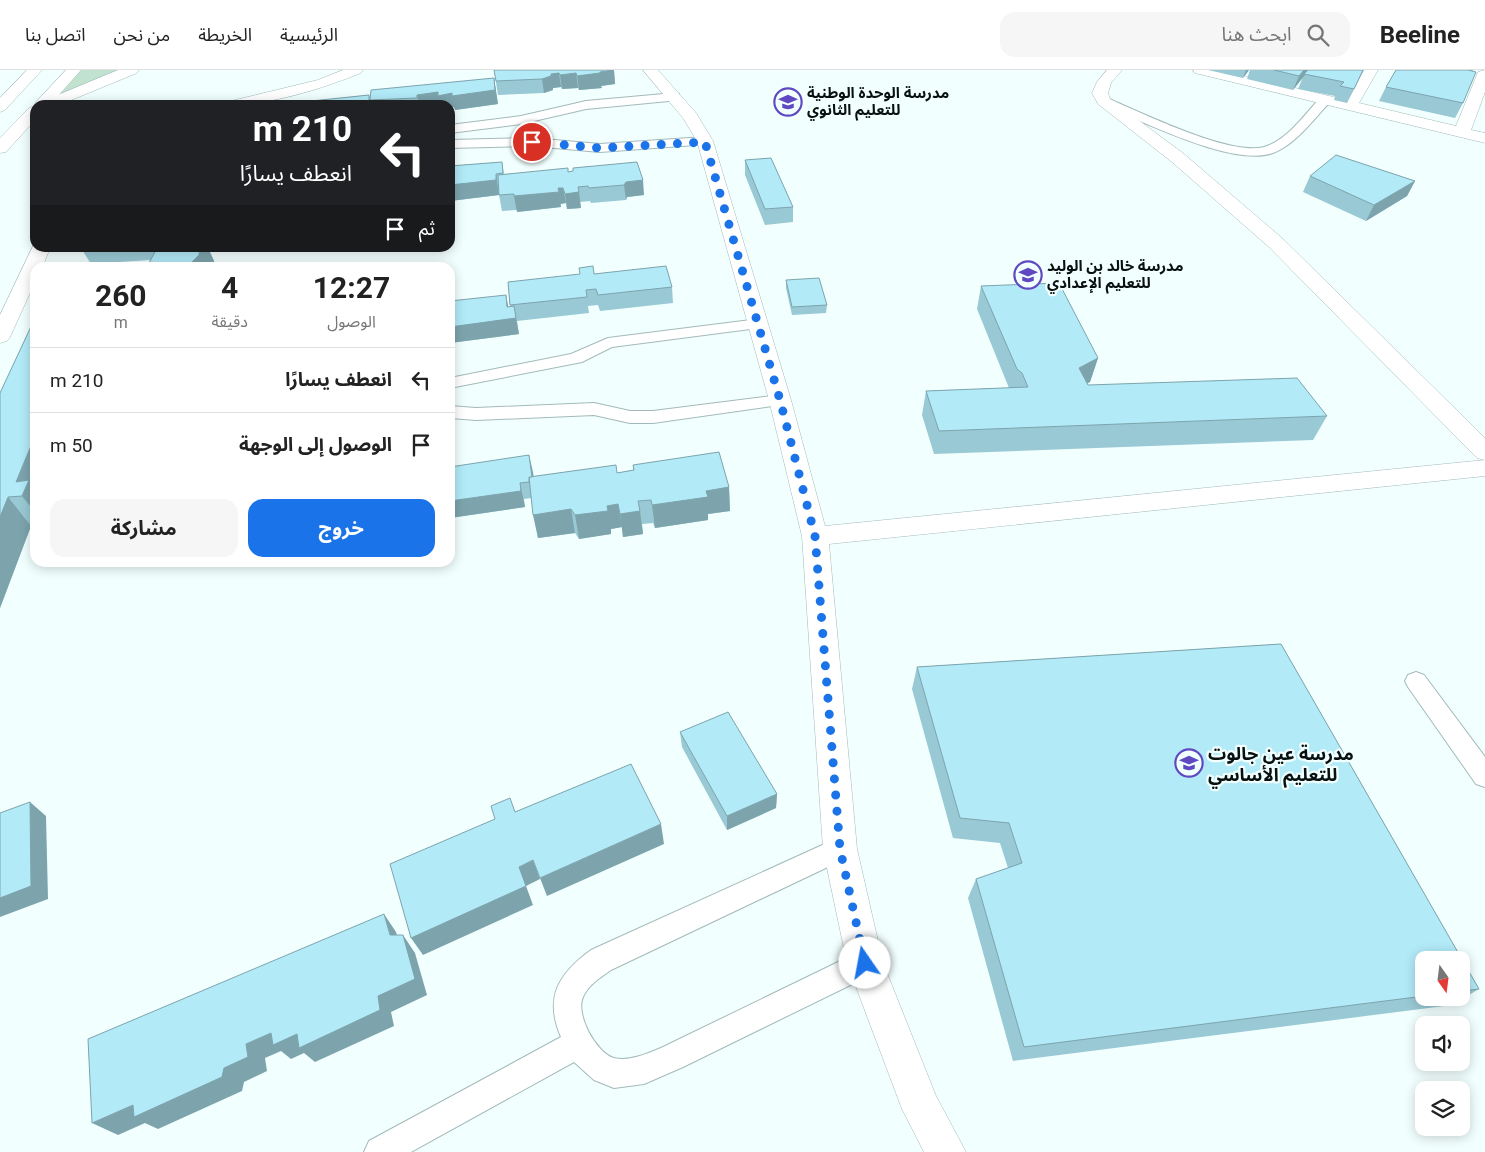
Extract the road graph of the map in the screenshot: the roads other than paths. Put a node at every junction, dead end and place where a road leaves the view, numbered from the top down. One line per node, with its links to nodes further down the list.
1 (36, 70): 17 (street)
2 (74, 70): 11 (street)
3 (132, 70): 12 (street)
4 (356, 70): 13 (street)
5 (650, 70): 10 (street)
6 (1115, 70): 15 (street)
7 (1200, 70): 14 (street)
8 (1371, 70): 16 (street)
9 (1485, 72): 20 (street)
10 (675, 97): 19 (lane); 22 (street)
11 (46, 100)
12 (57, 100)
13 (253, 100)
14 (1325, 100): 15 (lane); 16 (street)
15 (1103, 101): 31 (street)
16 (1350, 106): 20 (street)
17 (0, 107)
18 (30, 116): 24 (street)
19 (455, 128)
20 (1462, 132): 21 (street)
21 (1485, 138)
22 (705, 142): 23 (lane); 26 (street)
23 (455, 144)
24 (0, 148)
25 (30, 272): 27 (street)
26 (759, 324): 28 (lane); 29 (street)
27 (0, 337)
28 (455, 382)
29 (780, 400): 30 (lane); 33 (street)
30 (455, 412)
31 (1485, 452)
32 (1485, 468): 33 (street)
33 (815, 536): 36 (street)
34 (1416, 681): 35 (lane)
35 (1485, 776)
36 (840, 849): 37 (street); 38 (lane)
37 (865, 963): 38 (lane); 40 (street)
38 (579, 1042): 39 (lane)
39 (380, 1152)
40 (946, 1152)

